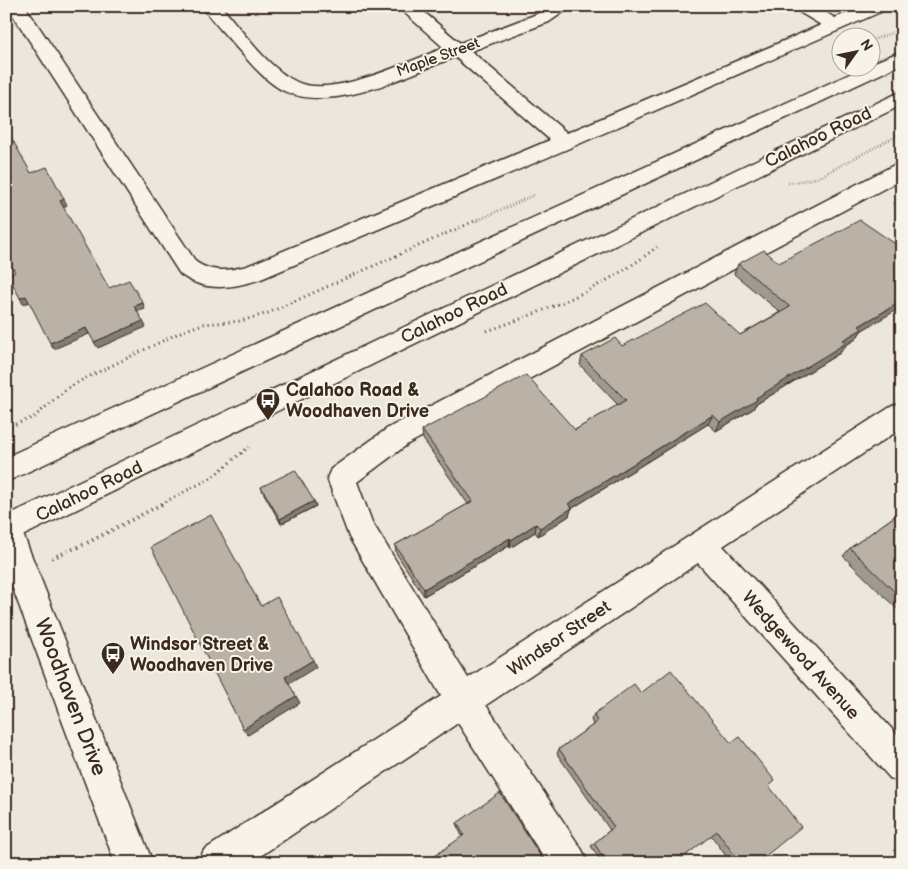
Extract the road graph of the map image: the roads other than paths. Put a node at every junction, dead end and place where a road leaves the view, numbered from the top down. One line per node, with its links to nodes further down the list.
1 (16, 6): 11 (main road)
2 (211, 6): 8 (main road, Maple Street)
3 (406, 6): 8 (main road)
4 (563, 6): 8 (main road, Maple Street)
5 (802, 6): 7 (main road)
6 (878, 6): 7 (main road)
7 (834, 25): 11 (main road)
8 (457, 50): 11 (main road)
9 (902, 57): 14 (main road, Calahoo Road)
10 (902, 97): 15 (main road, Calahoo Road)
11 (565, 142)
12 (902, 170): 17 (main road)
13 (900, 419): 16 (main road, Windsor Street)
14 (6, 470)
15 (6, 530): 19 (main road, Woodhaven Drive)
16 (701, 544): 17 (main road, Windsor Street); 18 (main road, Wedgewood Avenue)
17 (465, 700): 20 (main road, Windsor Street); 21 (main road)
18 (902, 766)
19 (134, 863)
20 (217, 863)
21 (569, 863)

